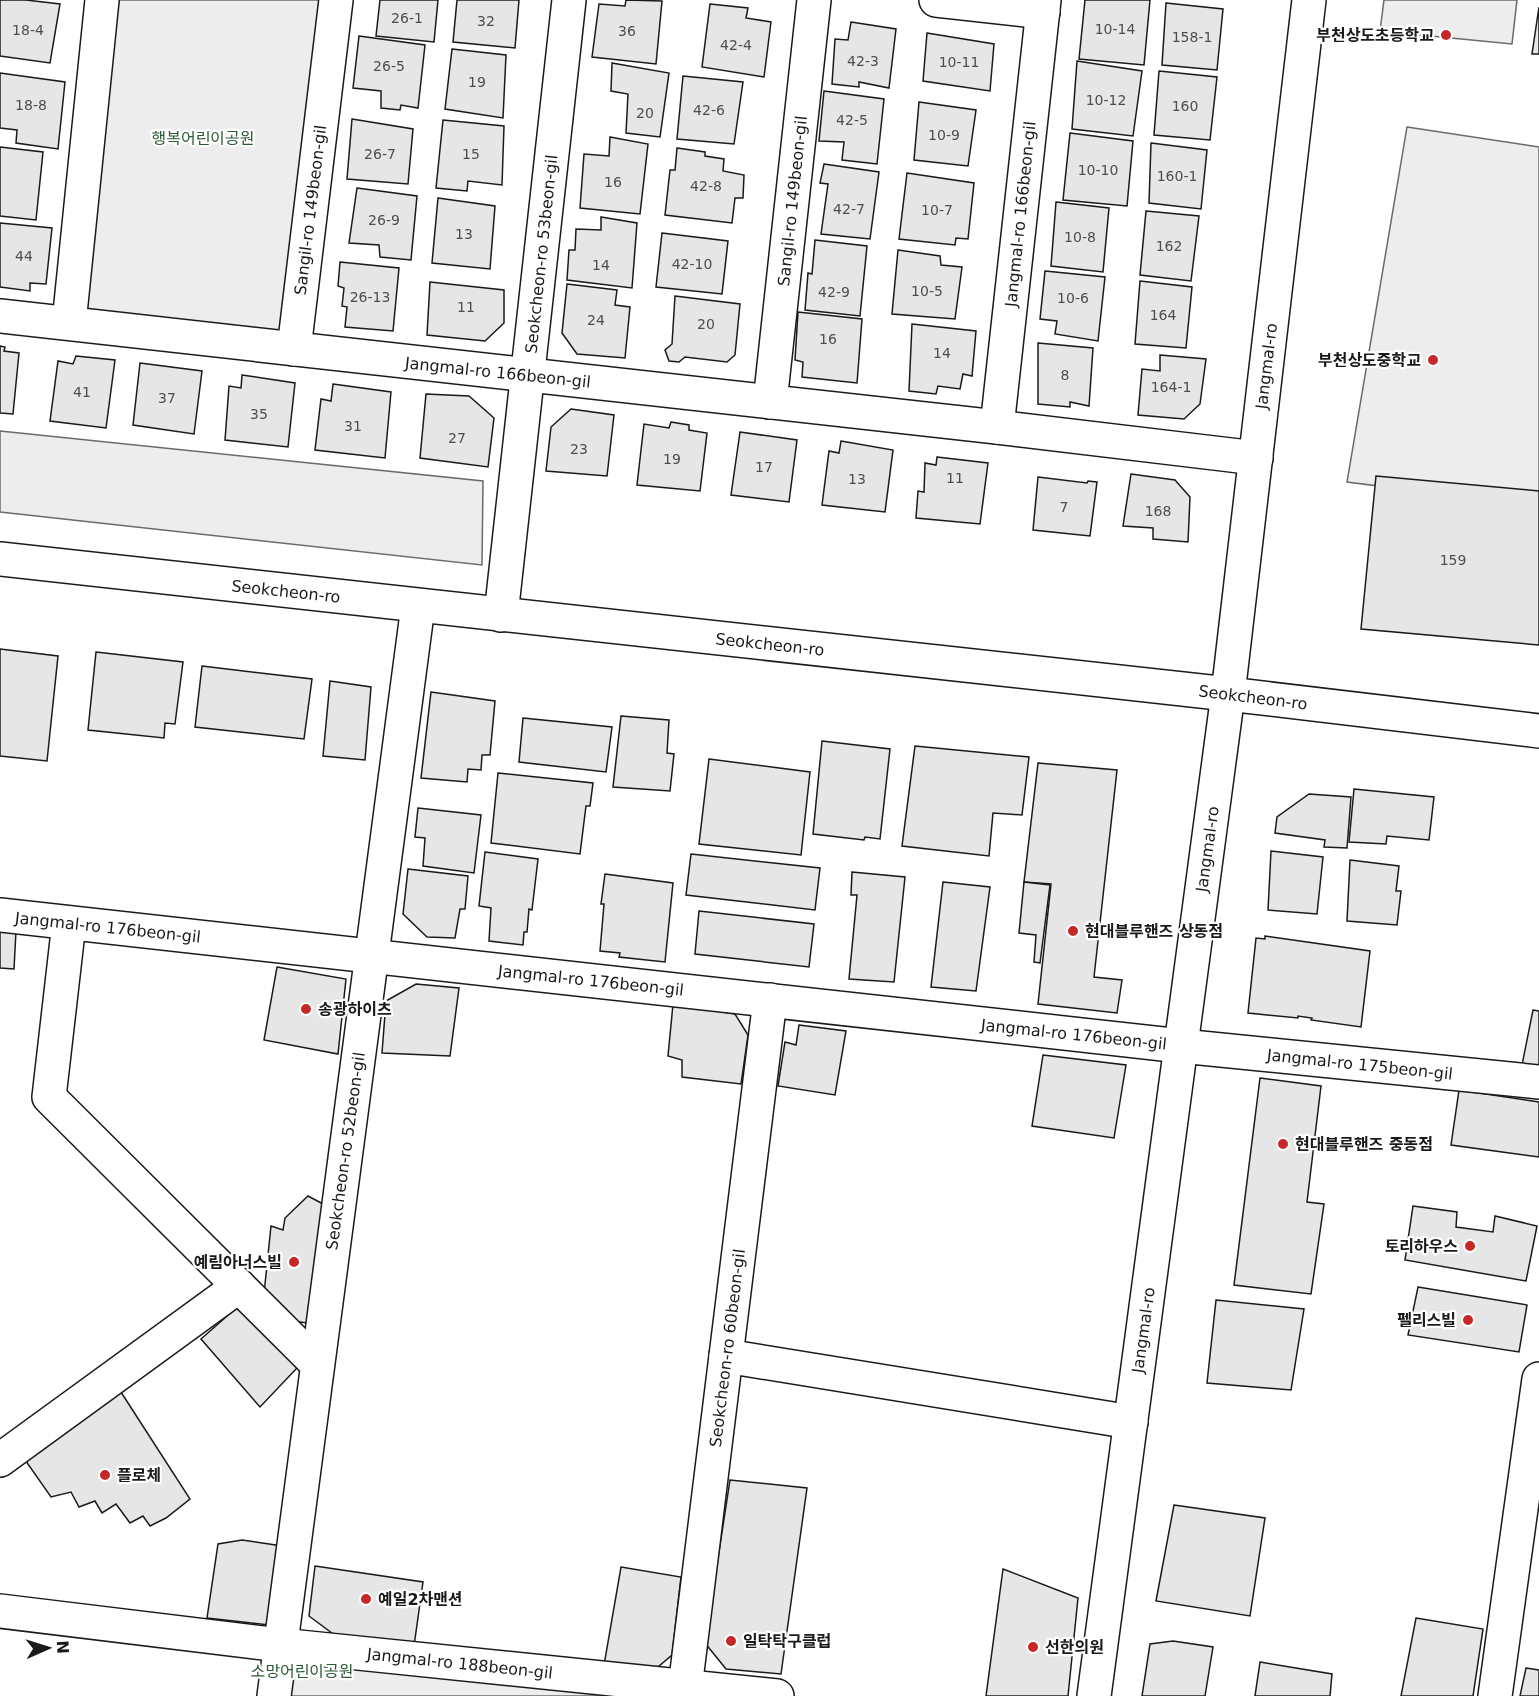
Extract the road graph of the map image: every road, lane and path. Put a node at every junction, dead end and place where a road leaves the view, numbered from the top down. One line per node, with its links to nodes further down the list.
1 (102, 0): 9 (street)
2 (336, 0): 10 (street, Sangil-ro 149beon-gil)
3 (569, 0): 11 (street, Seokcheon-ro 53beon-gil)
4 (814, 0): 12 (street, Sangil-ro 149beon-gil)
5 (936, 0): 7 (street)
6 (1309, 0): 14 (street, Jangmal-ro)
7 (1043, 6): 13 (street, Jangmal-ro 166beon-gil)
8 (0, 316): 9 (street, Jangmal-ro 166beon-gil)
9 (69, 323): 10 (street, Jangmal-ro 166beon-gil)
10 (294, 349): 11 (street, Jangmal-ro 166beon-gil)
11 (527, 375): 12 (street, Jangmal-ro 166beon-gil); 17 (street, Seokcheon-ro 53beon-gil)
12 (770, 402): 13 (street, Jangmal-ro 166beon-gil)
13 (997, 427): 14 (street, Jangmal-ro 166beon-gil)
14 (1256, 458): 18 (street, Jangmal-ro)
15 (0, 560): 16 (street, Seokcheon-ro)
16 (418, 606): 17 (street, Seokcheon-ro); 22 (street, Seokcheon-ro 52beon-gil)
17 (501, 615): 18 (street, Seokcheon-ro)
18 (1228, 694): 19 (street, Seokcheon-ro); 24 (street, Jangmal-ro)
19 (1539, 730)
20 (0, 915): 21 (street, Jangmal-ro 176beon-gil)
21 (69, 923): 22 (street, Jangmal-ro 176beon-gil); 26 (street)
22 (371, 957): 23 (street, Jangmal-ro 176beon-gil); 28 (street, Seokcheon-ro 52beon-gil)
23 (770, 999): 24 (street, Jangmal-ro 176beon-gil); 27 (street, Seokcheon-ro 60beon-gil)
24 (1181, 1046): 25 (street, Jangmal-ro 175beon-gil); 30 (street, Jangmal-ro)
25 (1539, 1082)
26 (239, 1286): 28 (street); 31 (street)
27 (726, 1356): 30 (street); 34 (street, Seokcheon-ro 60beon-gil)
28 (317, 1364): 33 (street, Seokcheon-ro 52beon-gil)
29 (1539, 1379): 38 (street)
30 (1131, 1422): 37 (street, Jangmal-ro)
31 (0, 1460)
32 (0, 1611): 33 (street, Jangmal-ro 188beon-gil)
33 (280, 1645): 34 (street, Jangmal-ro 188beon-gil); 35 (street, Seokcheon-ro 52beon-gil)
34 (684, 1691): 36 (street, Jangmal-ro 188beon-gil)
35 (274, 1696)
36 (777, 1696)
37 (1094, 1696)
38 (1494, 1696)

